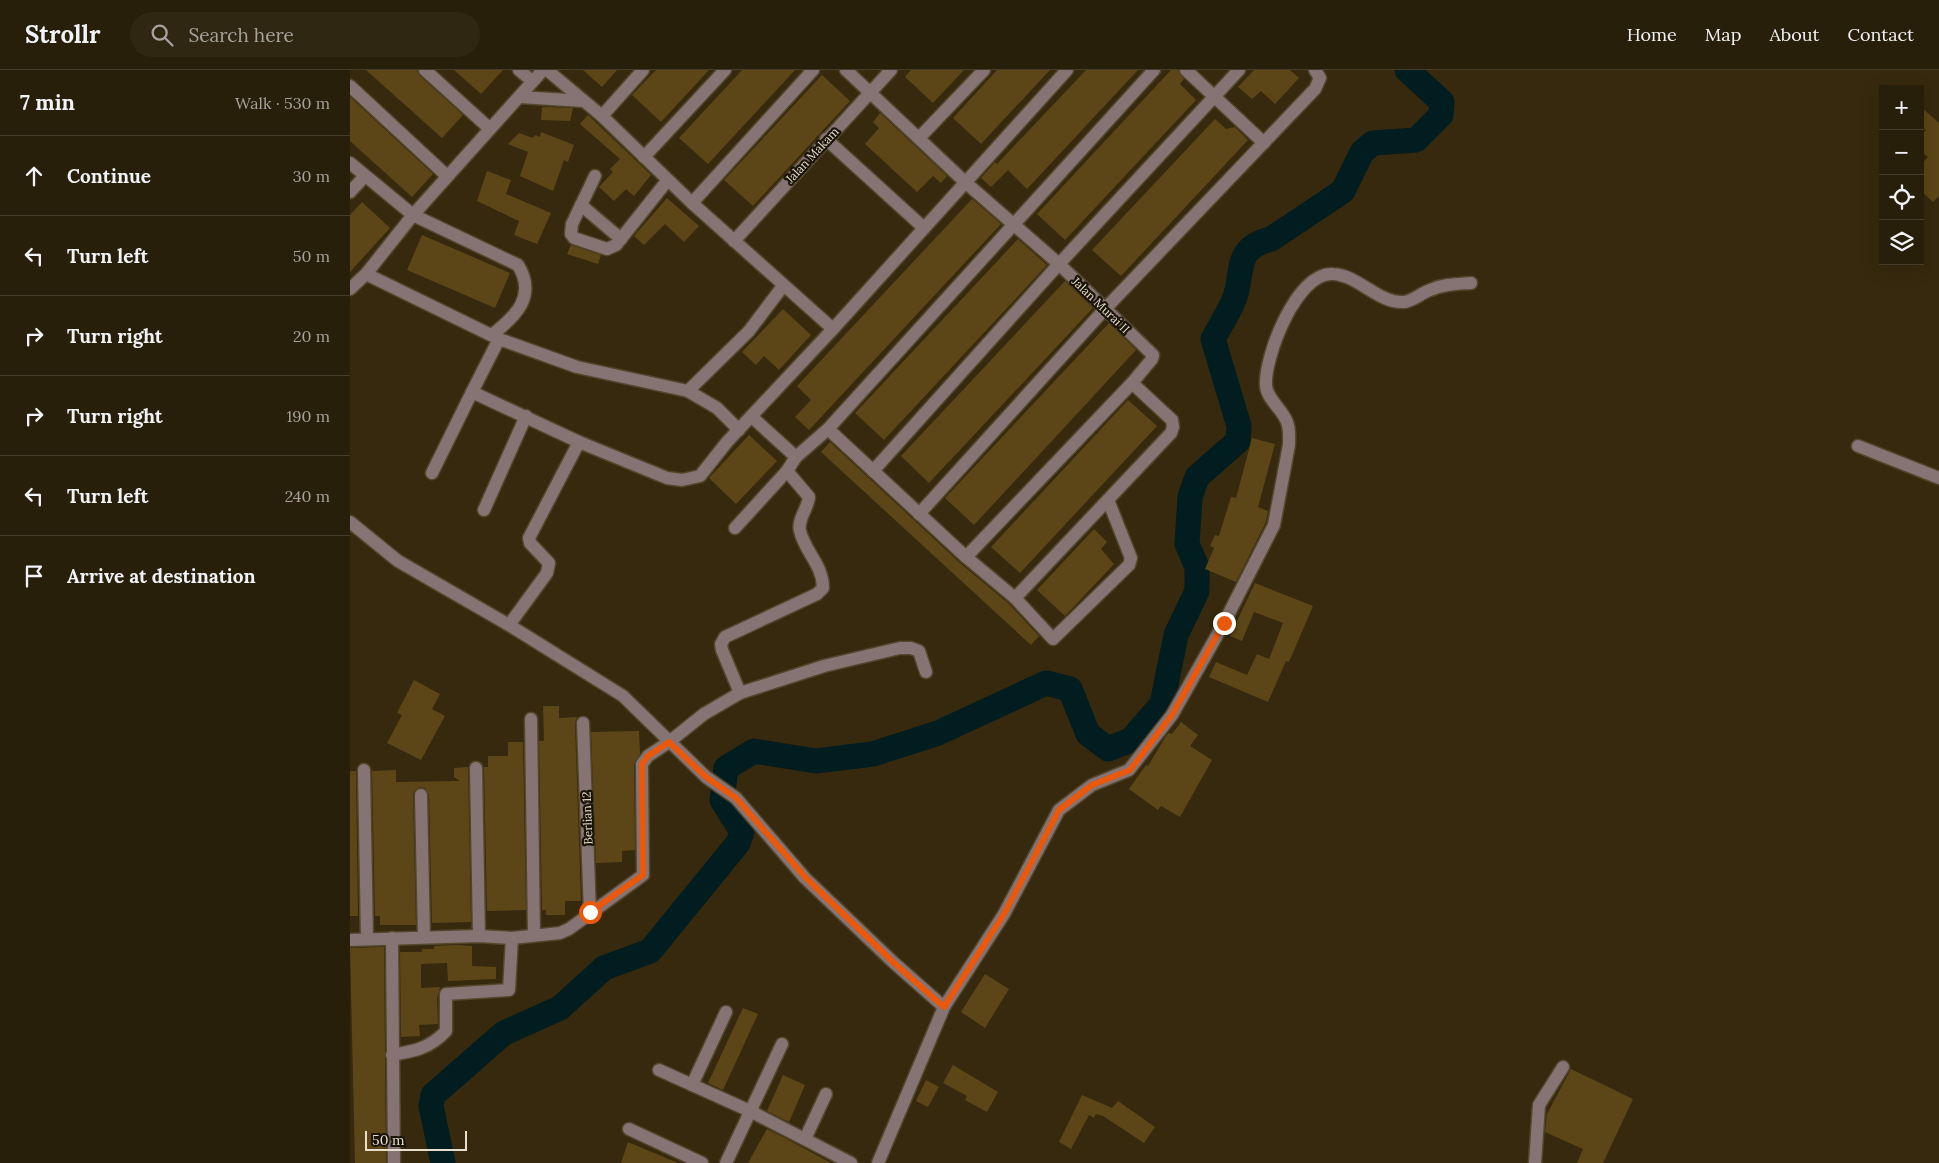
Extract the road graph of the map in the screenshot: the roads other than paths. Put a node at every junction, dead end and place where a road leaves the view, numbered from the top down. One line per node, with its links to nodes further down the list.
1 (425, 70): 23 (street)
2 (519, 70): 16 (street)
3 (543, 70): 16 (street)
4 (547, 70): 21 (street)
5 (643, 70): 22 (street)
6 (725, 70): 27 (street)
7 (813, 70): 35 (street)
8 (846, 70): 18 (street, Jalan Murai II)
9 (891, 70): 18 (street, Jalan Makam)
10 (984, 70): 24 (street)
11 (1067, 70): 33 (street)
12 (1154, 70): 38 (street)
13 (1186, 70): 20 (street)
14 (1239, 70): 20 (street)
15 (1315, 70): 26 (street)
16 (532, 81): 19 (street)
17 (350, 86): 30 (street)
18 (870, 92): 24 (street, Jalan Murai II); 25 (street, Jalan Makam)
19 (520, 97): 21 (street); 23 (street)
20 (1214, 97): 26 (street); 42 (street)
21 (583, 101): 22 (street)
22 (602, 116): 27 (street)
23 (489, 128): 30 (street)
24 (919, 138): 33 (street, Jalan Murai II)
25 (826, 139): 39 (street); 41 (street, Jalan Makam)
26 (1264, 143): 47 (street)
27 (644, 157): 32 (street)
28 (350, 163): 29 (street)
29 (365, 176): 34 (street); 37 (street)
30 (447, 176): 37 (street)
31 (594, 176): 36 (street)
32 (667, 181): 35 (street); 40 (street)
33 (965, 182): 38 (street, Jalan Murai II); 39 (street)
34 (350, 192)
35 (692, 203): 41 (street)
36 (581, 205): 40 (street); 40 (street)
37 (413, 215): 43 (street); 49 (street)
38 (1013, 224): 42 (street, Jalan Murai II); 55 (street)
39 (924, 228): 48 (street)
40 (621, 239)
41 (734, 241): 45 (street)
42 (1059, 264): 47 (street, Jalan Murai II); 61 (street)
43 (366, 274): 46 (street); 49 (street)
44 (1471, 284): 88 (street)
45 (783, 286): 48 (street); 51 (street)
46 (350, 289)
47 (1104, 310): 50 (street, Jalan Murai II); 66 (street)
48 (833, 329): 54 (street)
49 (496, 337): 51 (street); 52 (street)
50 (1132, 383): 64 (street); 69 (street, Jalan Murai II)
51 (688, 391): 56 (street)
52 (472, 392): 53 (street); 62 (street)
53 (526, 416): 57 (street); 65 (street)
54 (752, 417): 56 (street); 59 (street)
55 (828, 429): 59 (street); 61 (street)
56 (739, 430): 57 (street)
57 (579, 442): 71 (street)
58 (1858, 446): 63 (street)
59 (796, 457): 60 (street)
60 (788, 471): 68 (street); 73 (street)
61 (873, 471): 66 (street)
62 (432, 473)
63 (1939, 478)
64 (1108, 500): 70 (street); 70 (street)
65 (484, 510)
66 (920, 514): 69 (street)
67 (350, 522): 71 (street)
68 (735, 528)
69 (966, 557): 70 (street)
70 (1015, 598)
71 (509, 624): 76 (street)
72 (926, 672): 73 (street)
73 (740, 693): 76 (street)
74 (531, 719): 81 (street)
75 (584, 723): 80 (street, Berlian 12)
76 (669, 742): 80 (street); 88 (street)
77 (476, 768): 82 (street)
78 (364, 770): 86 (street)
79 (421, 795): 83 (street)
80 (590, 912): 81 (street)
81 (534, 935): 85 (street)
82 (479, 936): 83 (street); 85 (street)
83 (424, 937): 84 (street)
84 (392, 938): 86 (street); 91 (street)
85 (512, 938): 91 (street)
86 (367, 939): 87 (street)
87 (350, 940)
88 (944, 1007): 103 (street)
89 (726, 1012): 94 (street)
90 (782, 1044): 96 (street)
91 (392, 1055): 99 (street)
92 (1563, 1067): 104 (street)
93 (659, 1070): 94 (street)
94 (692, 1085): 96 (street)
95 (826, 1094): 98 (street)
96 (750, 1110): 98 (street); 101 (street)
97 (629, 1129): 100 (street)
98 (806, 1139): 102 (street)
99 (394, 1163)
100 (702, 1163)
101 (726, 1163)
102 (851, 1163)
103 (878, 1163)
104 (1534, 1163)

